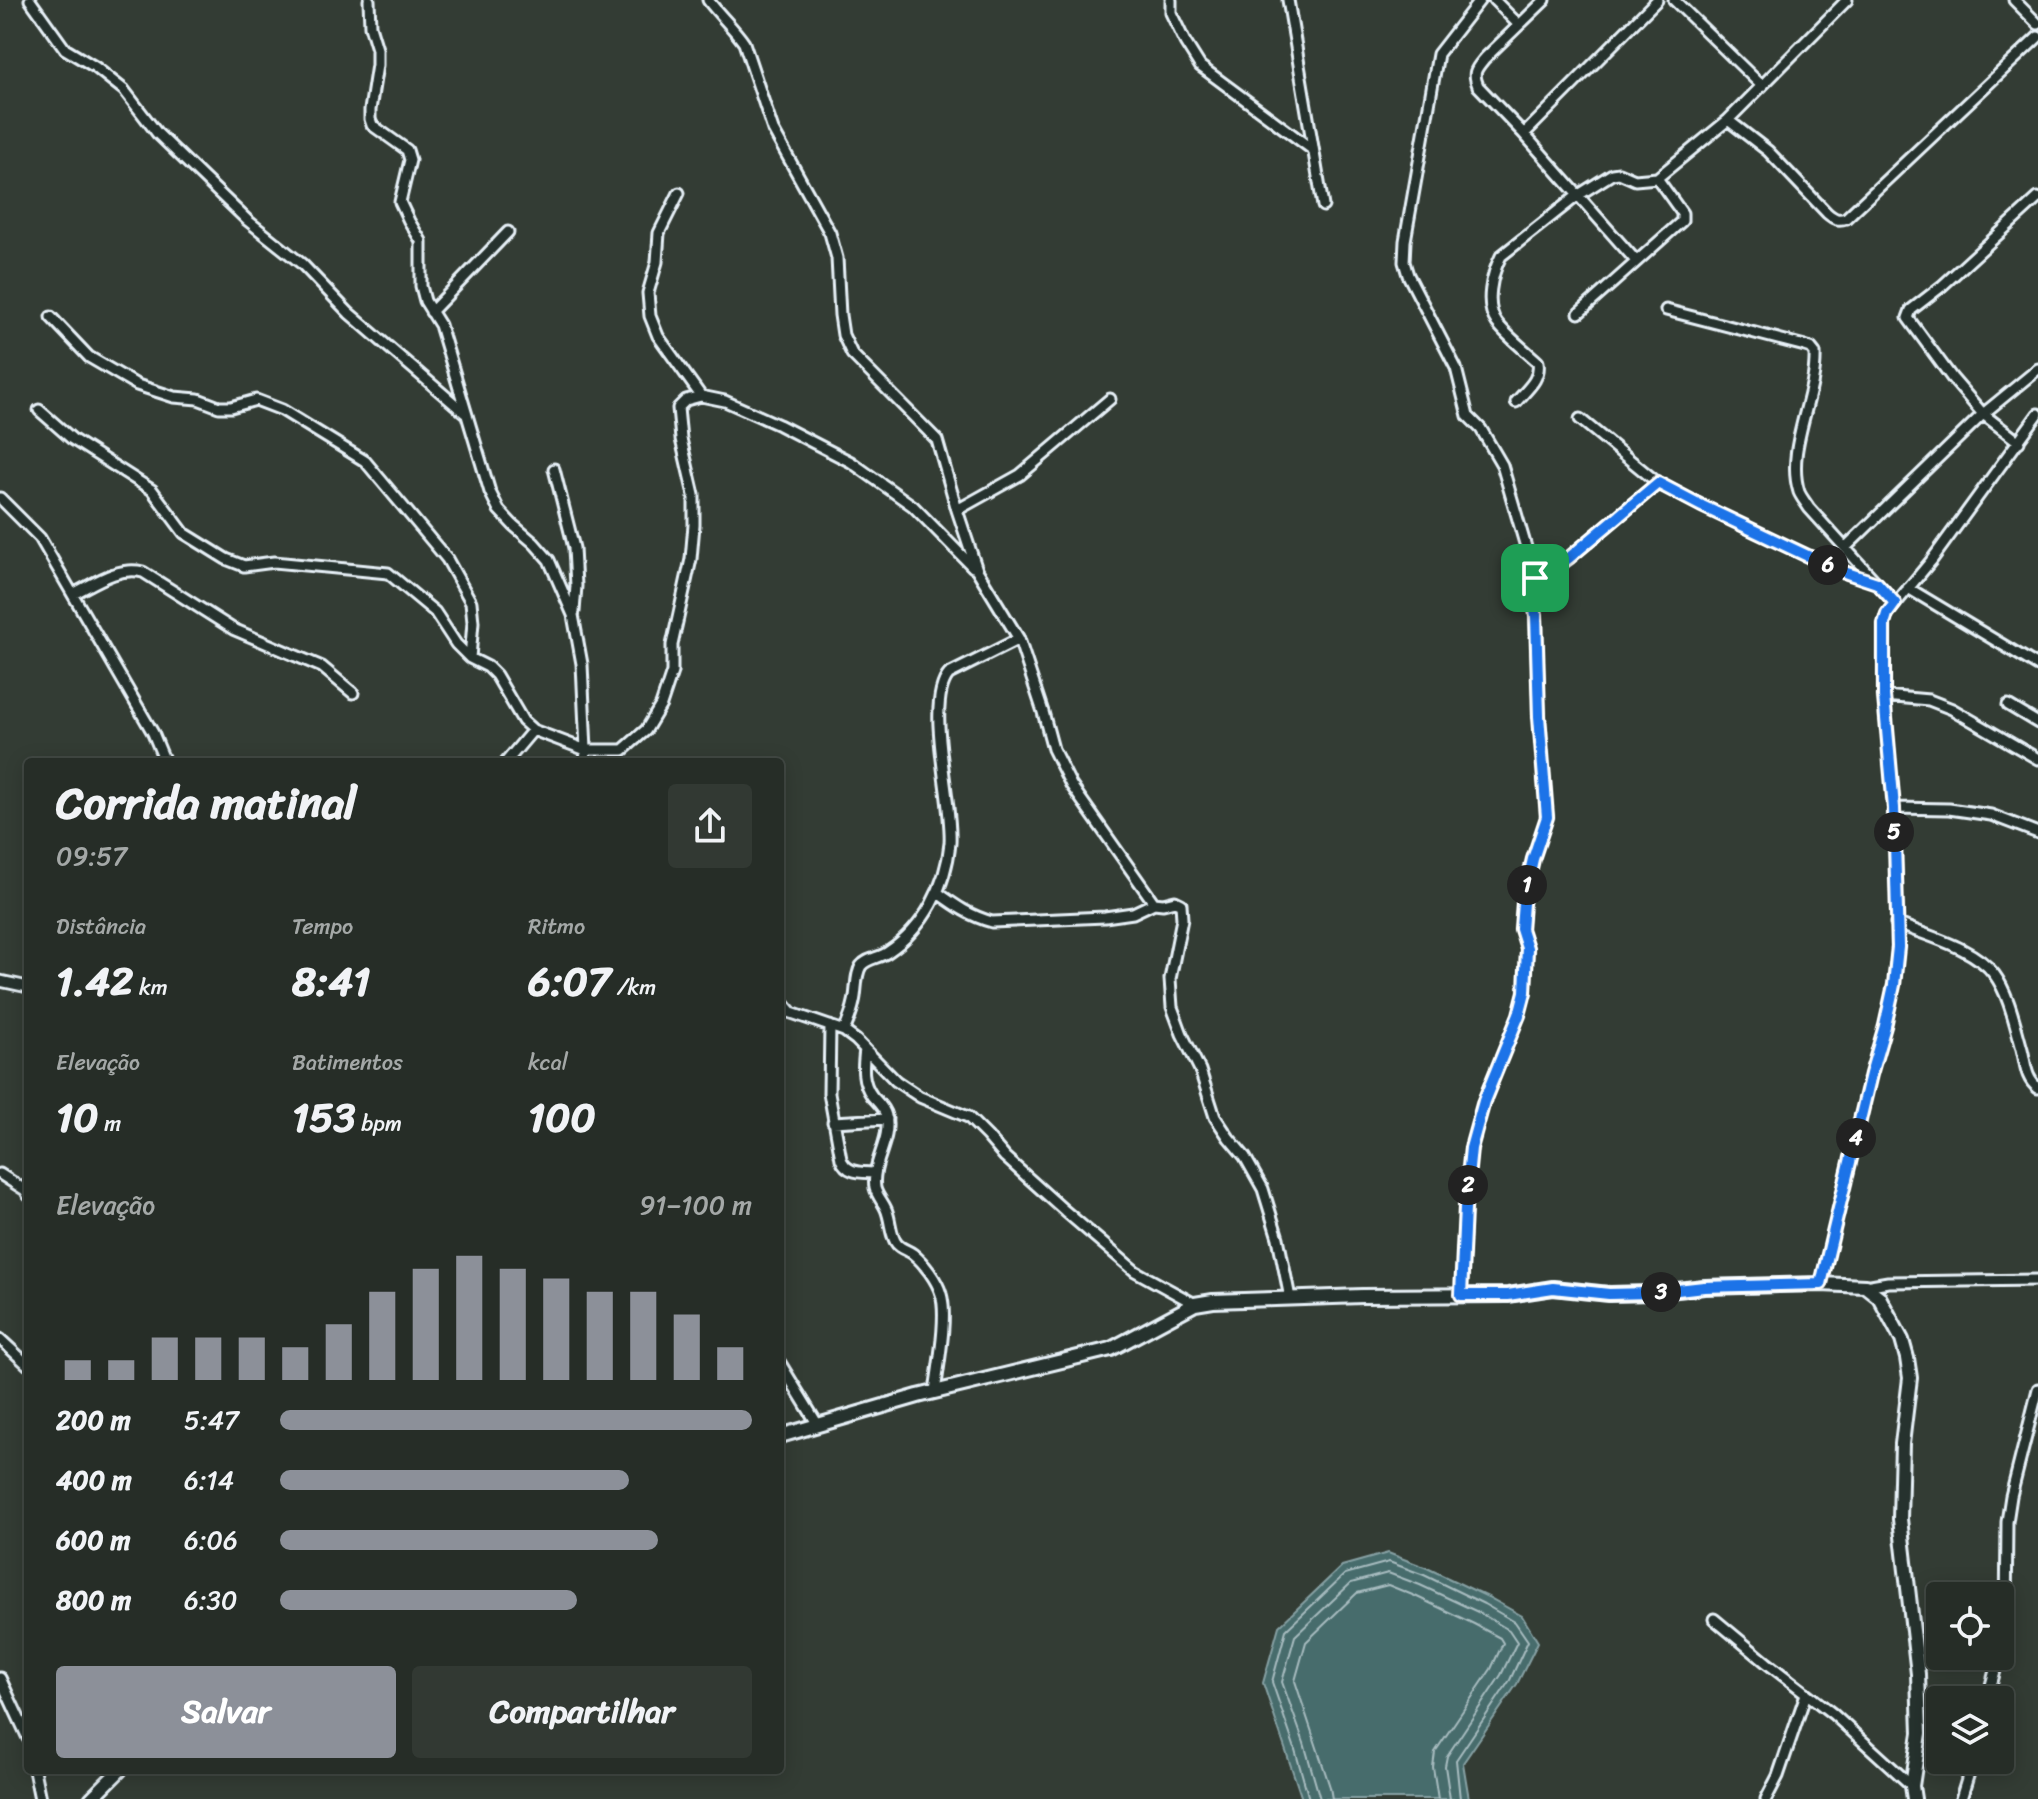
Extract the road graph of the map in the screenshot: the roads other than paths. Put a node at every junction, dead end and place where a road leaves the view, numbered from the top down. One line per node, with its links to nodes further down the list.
1 (30, 0): 38 (street)
2 (369, 0): 28 (street)
3 (708, 0): 44 (street)
4 (1171, 0): 19 (street)
5 (1288, 0): 19 (street)
6 (1480, 0): 47 (street)
7 (1494, 0): 14 (street)
8 (1545, 0): 14 (street)
9 (1657, 0): 18 (street)
10 (1674, 0): 16 (street)
11 (1847, 0): 16 (street)
12 (2014, 0): 13 (street)
13 (2038, 24)
14 (1519, 25): 18 (street)
15 (2038, 37): 17 (street)
16 (1762, 86): 17 (street)
17 (1728, 120): 20 (street)
18 (1524, 134): 22 (street)
19 (1313, 150): 24 (street)
20 (1657, 178): 22 (street); 26 (street)
21 (679, 193): 32 (street)
22 (1577, 196): 26 (street); 34 (street)
23 (2038, 198): 36 (street)
24 (1323, 206)
25 (508, 232): 28 (street)
26 (1636, 261): 29 (street)
27 (1666, 310): 45 (street)
28 (431, 312): 38 (street)
29 (1579, 313)
30 (51, 317): 54 (street)
31 (2038, 369): 36 (street)
32 (701, 396): 46 (street); 62 (street)
33 (1110, 399): 44 (street)
34 (1516, 402)
35 (39, 410): 54 (street)
36 (1983, 414): 40 (street); 45 (street)
37 (2038, 414): 40 (street)
38 (468, 415): 52 (street)
39 (1580, 419): 42 (street)
40 (2019, 442): 49 (street)
41 (554, 469): 52 (street)
42 (1658, 483): 47 (street); 48 (street)
43 (0, 498): 50 (street)
44 (957, 510): 46 (street)
45 (1845, 548): 48 (street)
46 (977, 570): 53 (street)
47 (1535, 578): 88 (street)
48 (1877, 583): 51 (street)
49 (1908, 588): 51 (street); 55 (street)
50 (73, 594): 56 (street); 63 (street)
51 (1895, 603): 57 (street)
52 (573, 615): 61 (street)
53 (1019, 639): 70 (street); 71 (street)
54 (470, 658): 60 (street)
55 (2038, 666)
56 (353, 693)
57 (1884, 696): 67 (street); 68 (street)
58 (2008, 705): 59 (street)
59 (2038, 723)
60 (533, 730): 61 (street); 64 (street)
61 (586, 750): 62 (street); 65 (street)
62 (623, 750): 66 (street)
63 (163, 758)
64 (509, 758)
65 (585, 758)
66 (627, 758)
67 (2038, 759)
68 (1894, 808): 69 (street); 72 (street)
69 (2038, 833)
70 (938, 893): 71 (street); 77 (street)
71 (1154, 903): 89 (street)
72 (1896, 923): 79 (street); 86 (street)
73 (0, 981): 74 (street)
74 (24, 986)
75 (785, 1010): 76 (street)
76 (830, 1026): 77 (street); 81 (street)
77 (844, 1031): 78 (street)
78 (865, 1049): 80 (street); 90 (street)
79 (2038, 1088)
80 (887, 1119): 81 (street); 82 (street)
81 (833, 1122): 82 (street)
82 (875, 1173): 95 (street)
83 (0, 1174): 84 (street)
84 (24, 1189)
85 (2038, 1280): 87 (street)
86 (1821, 1284): 87 (street); 88 (street)
87 (1865, 1286): 106 (street)
88 (1461, 1295): 89 (street)
89 (1290, 1298): 90 (street)
90 (1195, 1304): 95 (street)
91 (0, 1339): 92 (street)
92 (24, 1361)
93 (784, 1370): 96 (street)
94 (2038, 1389): 98 (street)
95 (935, 1392): 96 (street)
96 (818, 1425): 97 (street)
97 (784, 1435)
98 (2006, 1582)
99 (1714, 1619): 101 (street)
100 (0, 1678): 102 (street)
101 (1806, 1694): 106 (street); 109 (street)
102 (24, 1729)
103 (35, 1774): 107 (street)
104 (116, 1774): 108 (street)
105 (1969, 1774): 110 (street)
106 (1913, 1792)
107 (40, 1799)
108 (91, 1799)
109 (1766, 1799)
110 (1961, 1799)

